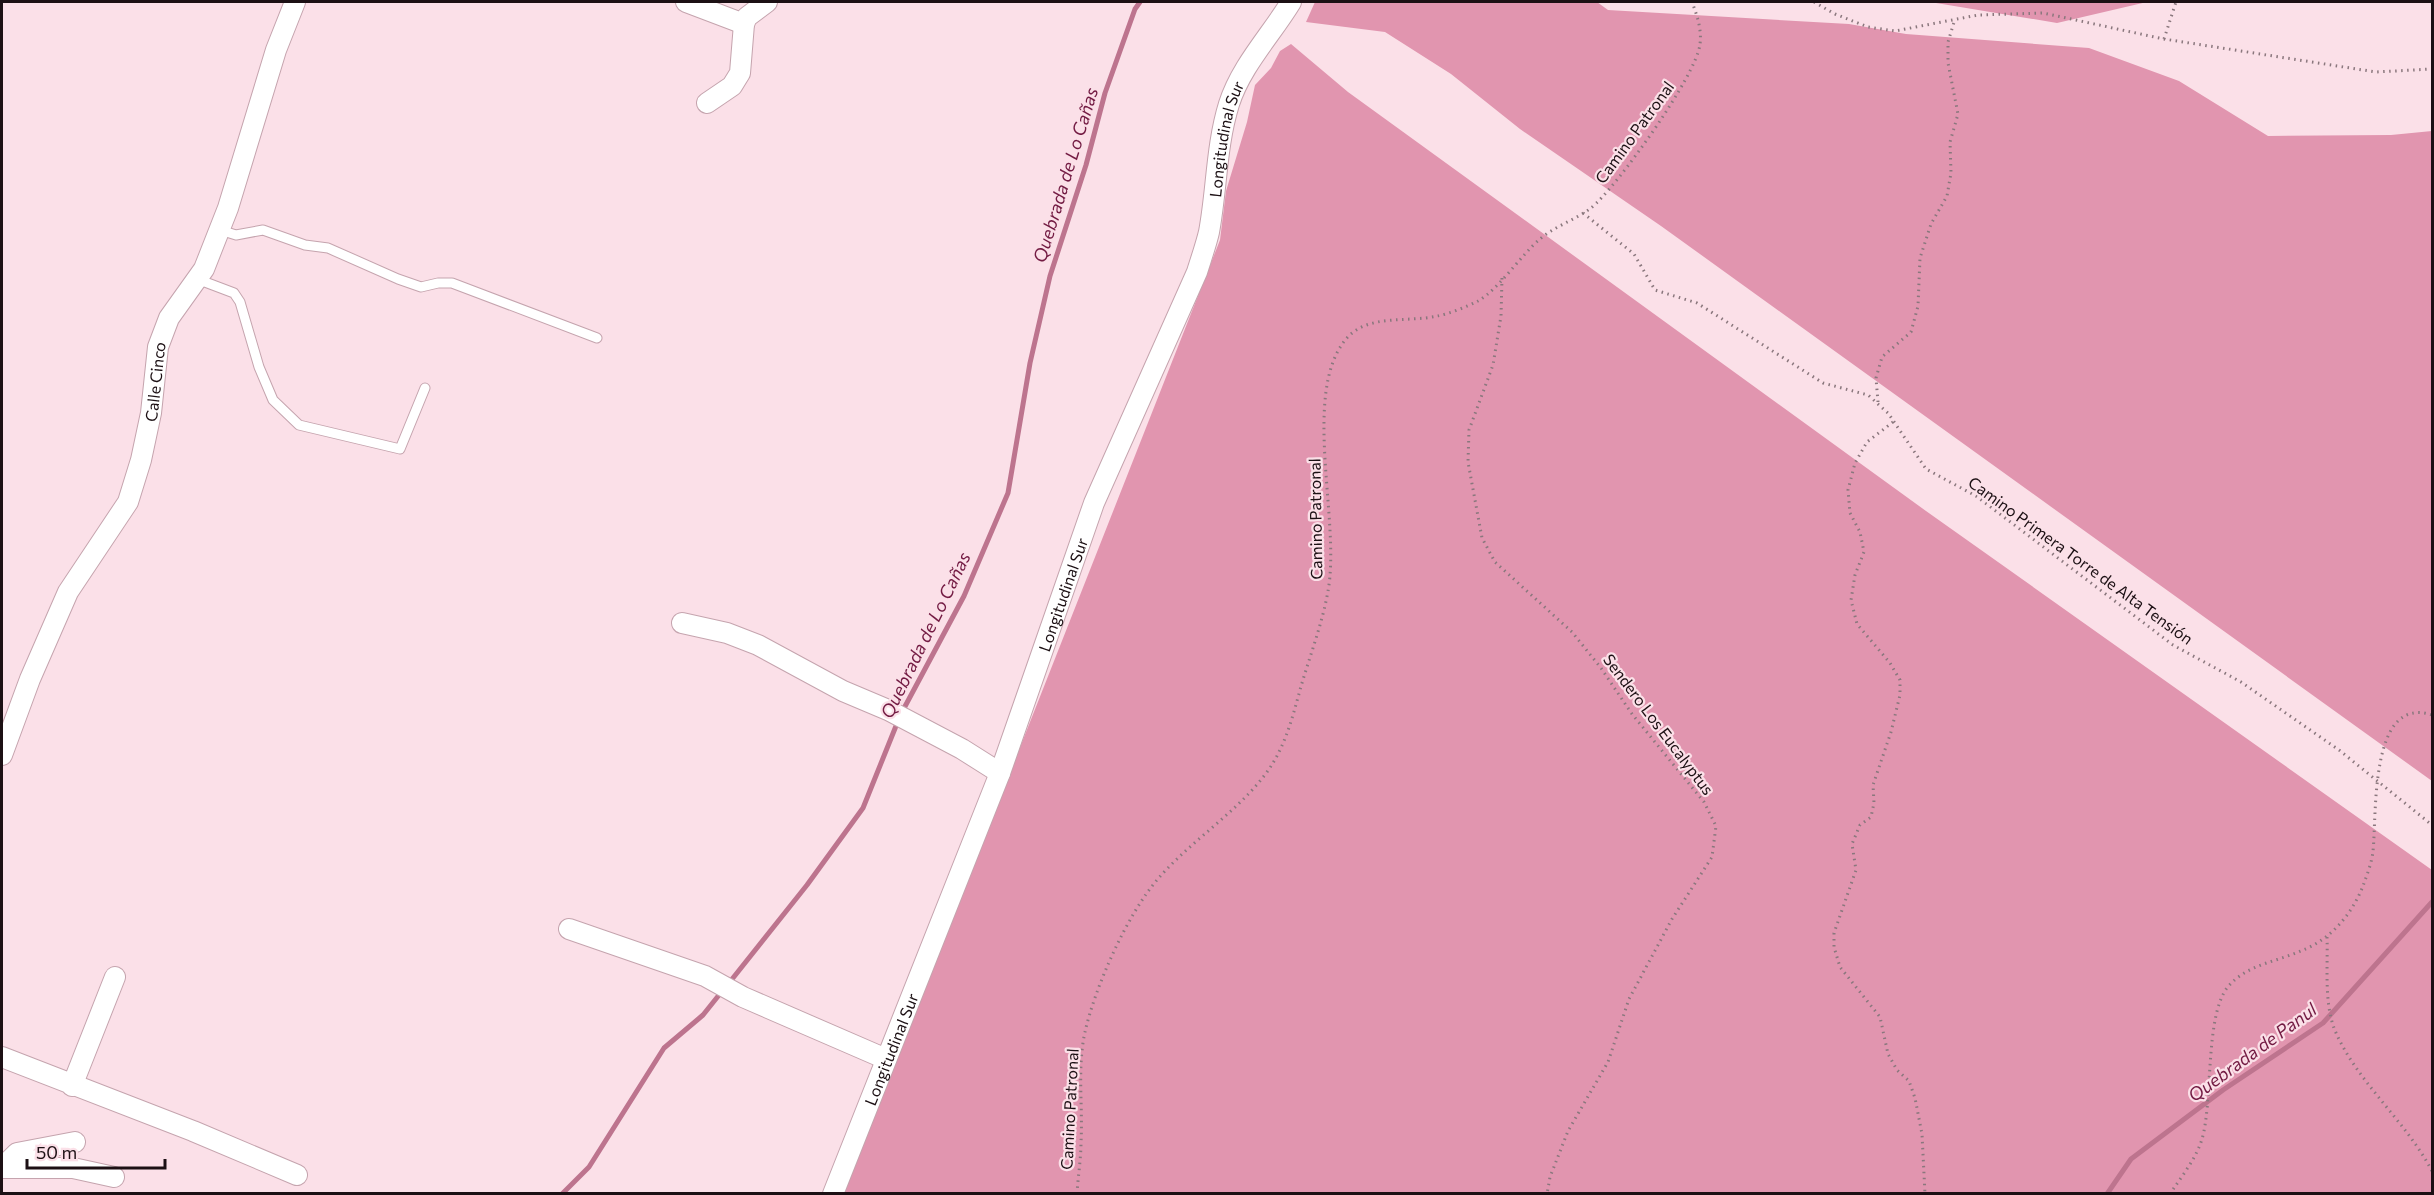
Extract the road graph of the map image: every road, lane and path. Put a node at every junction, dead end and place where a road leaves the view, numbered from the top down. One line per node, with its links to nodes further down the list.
1 (296, 2): 14 (street, Calle Cinco)
2 (686, 2): 9 (street)
3 (767, 2): 9 (street)
4 (1291, 2): 24 (street, Longitudinal Sur)
5 (1692, 2): 13 (path, Camino Patronal)
6 (1814, 2): 8 (path)
7 (2176, 2): 10 (path)
8 (1955, 19): 10 (path); 19 (path)
9 (744, 24): 12 (street)
10 (2164, 39): 11 (path)
11 (2433, 69)
12 (707, 103)
13 (1582, 213): 15 (path, Camino Patronal); 19 (path, Camino Primera Torre de Alta Tensión)
14 (220, 230): 16 (street, Calle Cinco); 17 (lane)
15 (1502, 278): 39 (path, Camino Patronal); 40 (path, Sendero Los Eucalyptus)
16 (197, 279): 18 (lane); 23 (street, Calle Cinco)
17 (597, 338)
18 (425, 388)
19 (1878, 404): 20 (path, Camino Primera Torre de Alta Tensión)
20 (1894, 421): 25 (path, Camino Primera Torre de Alta Tensión); 41 (path)
21 (682, 623): 24 (street)
22 (2433, 715): 25 (path)
23 (2, 755)
24 (1000, 773): 31 (street, Longitudinal Sur)
25 (2379, 782): 26 (path, Camino Primera Torre de Alta Tensión); 28 (path)
26 (2433, 825)
27 (569, 929): 31 (street)
28 (2327, 937): 35 (path); 42 (path)
29 (115, 977): 32 (street)
30 (2, 1057): 32 (street)
31 (886, 1059): 38 (street, Longitudinal Sur)
32 (72, 1086): 36 (street)
33 (75, 1142): 34 (street)
34 (2, 1168): 37 (street)
35 (2433, 1171)
36 (297, 1175)
37 (114, 1178)
38 (833, 1194)
39 (1077, 1194)
40 (1547, 1194)
41 (1925, 1194)
42 (2170, 1194)

